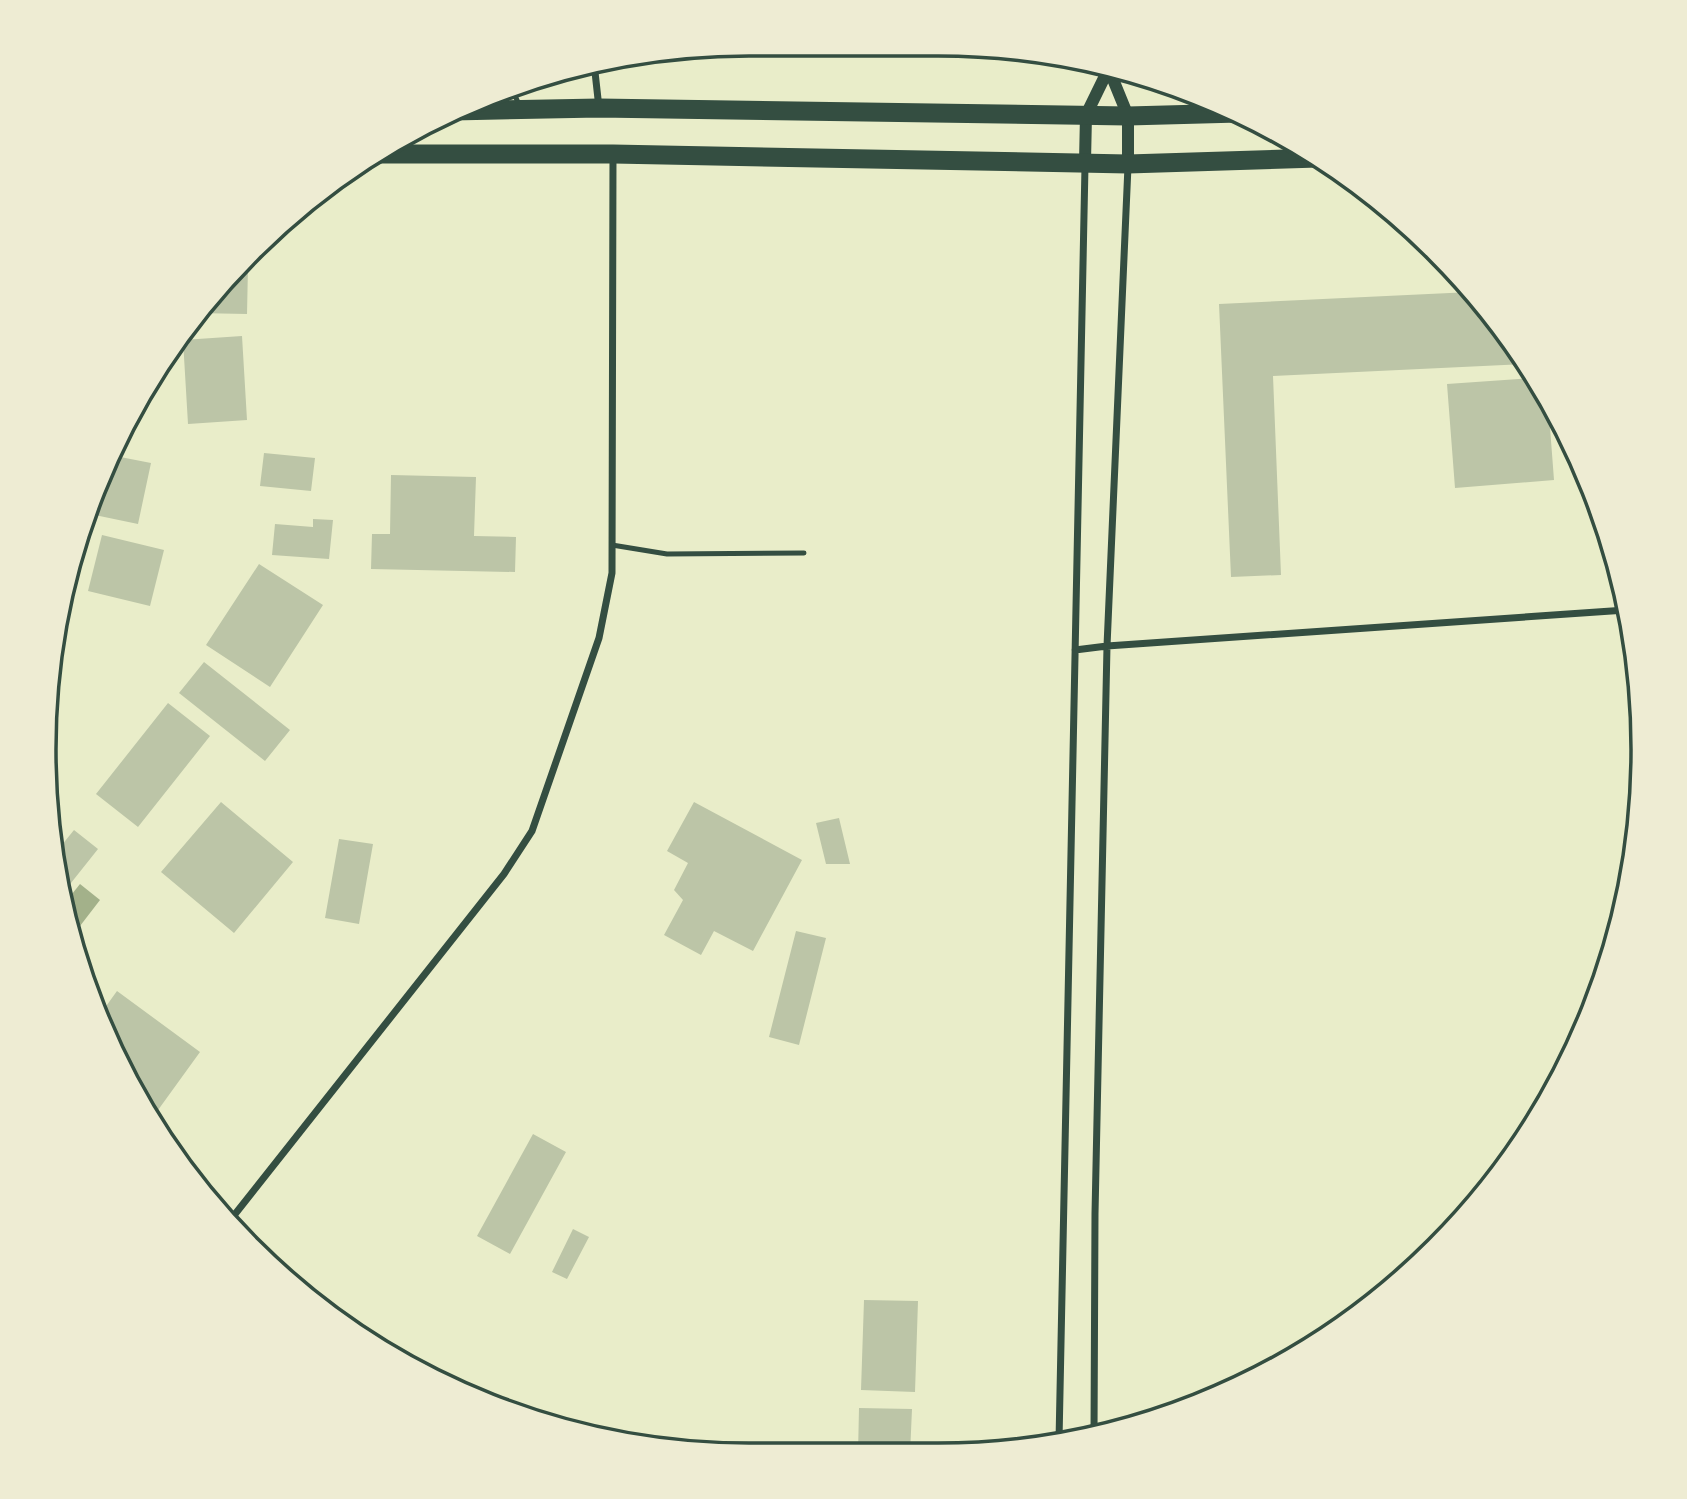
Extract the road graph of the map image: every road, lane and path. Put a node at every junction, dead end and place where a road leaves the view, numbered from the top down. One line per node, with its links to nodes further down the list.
1 (595, 74): 5 (street)
2 (1104, 77): 8 (street)
3 (1112, 79): 10 (street)
4 (516, 97): 6 (lane)
5 (599, 108): 6 (highway); 8 (highway)
6 (521, 109): 7 (highway)
7 (481, 110)
8 (1086, 114): 10 (highway); 14 (street)
9 (1213, 114): 10 (highway)
10 (1128, 116): 15 (street)
11 (613, 154): 12 (highway); 14 (highway); 16 (street)
12 (393, 155)
13 (1300, 159): 15 (highway)
14 (1085, 162): 15 (highway); 20 (street)
15 (1128, 164): 19 (street)
16 (612, 545): 17 (lane); 21 (street)
17 (804, 553)
18 (1617, 611): 19 (street)
19 (1107, 646): 20 (street); 22 (street)
20 (1076, 650): 23 (street)
21 (235, 1214)
22 (1094, 1425)
23 (1059, 1432)

